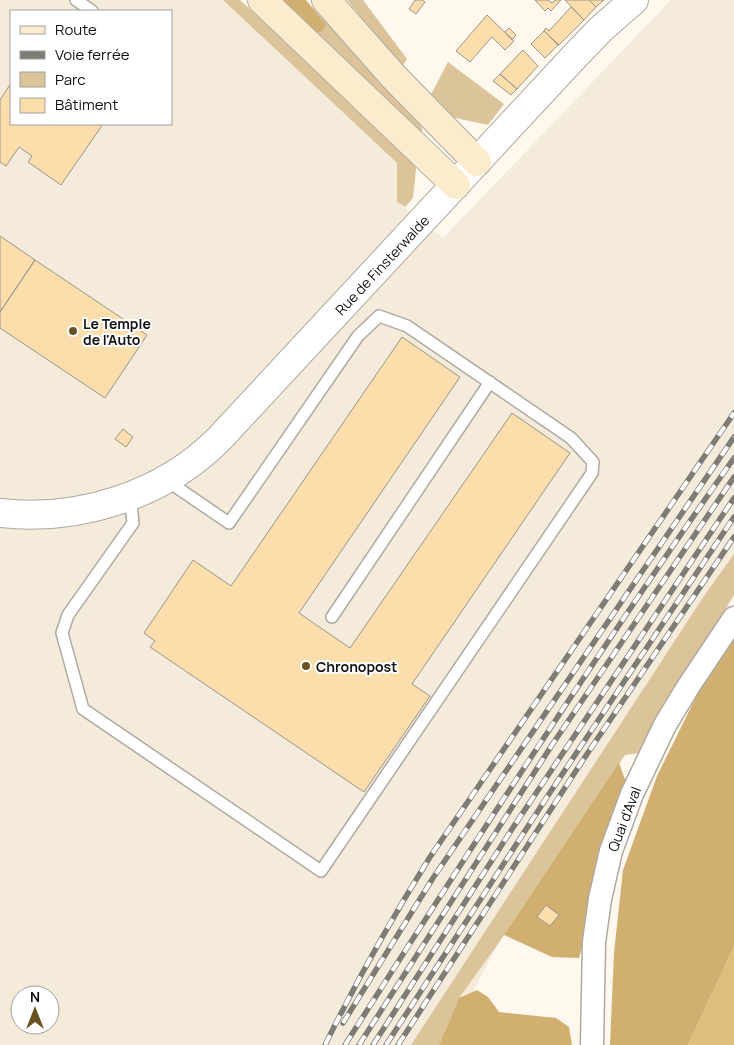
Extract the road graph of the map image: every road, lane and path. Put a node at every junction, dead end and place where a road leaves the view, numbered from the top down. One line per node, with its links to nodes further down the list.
1 (76, 0): 5 (lane)
2 (262, 0): 7 (main road)
3 (326, 0): 6 (main road)
4 (634, 0): 6 (street, Rue de Finsterwalde)
5 (91, 10)
6 (477, 162): 7 (street, Rue de Finsterwalde)
7 (456, 185): 9 (street, Rue de Finsterwalde)
8 (490, 382): 9 (lane); 10 (lane); 12 (lane)
9 (166, 480): 10 (street, Rue de Finsterwalde)
10 (120, 499): 11 (street, Rue de Finsterwalde)
11 (0, 514)
12 (332, 617)
13 (734, 618): 14 (street, Quai d'Aval)
14 (592, 1045)

